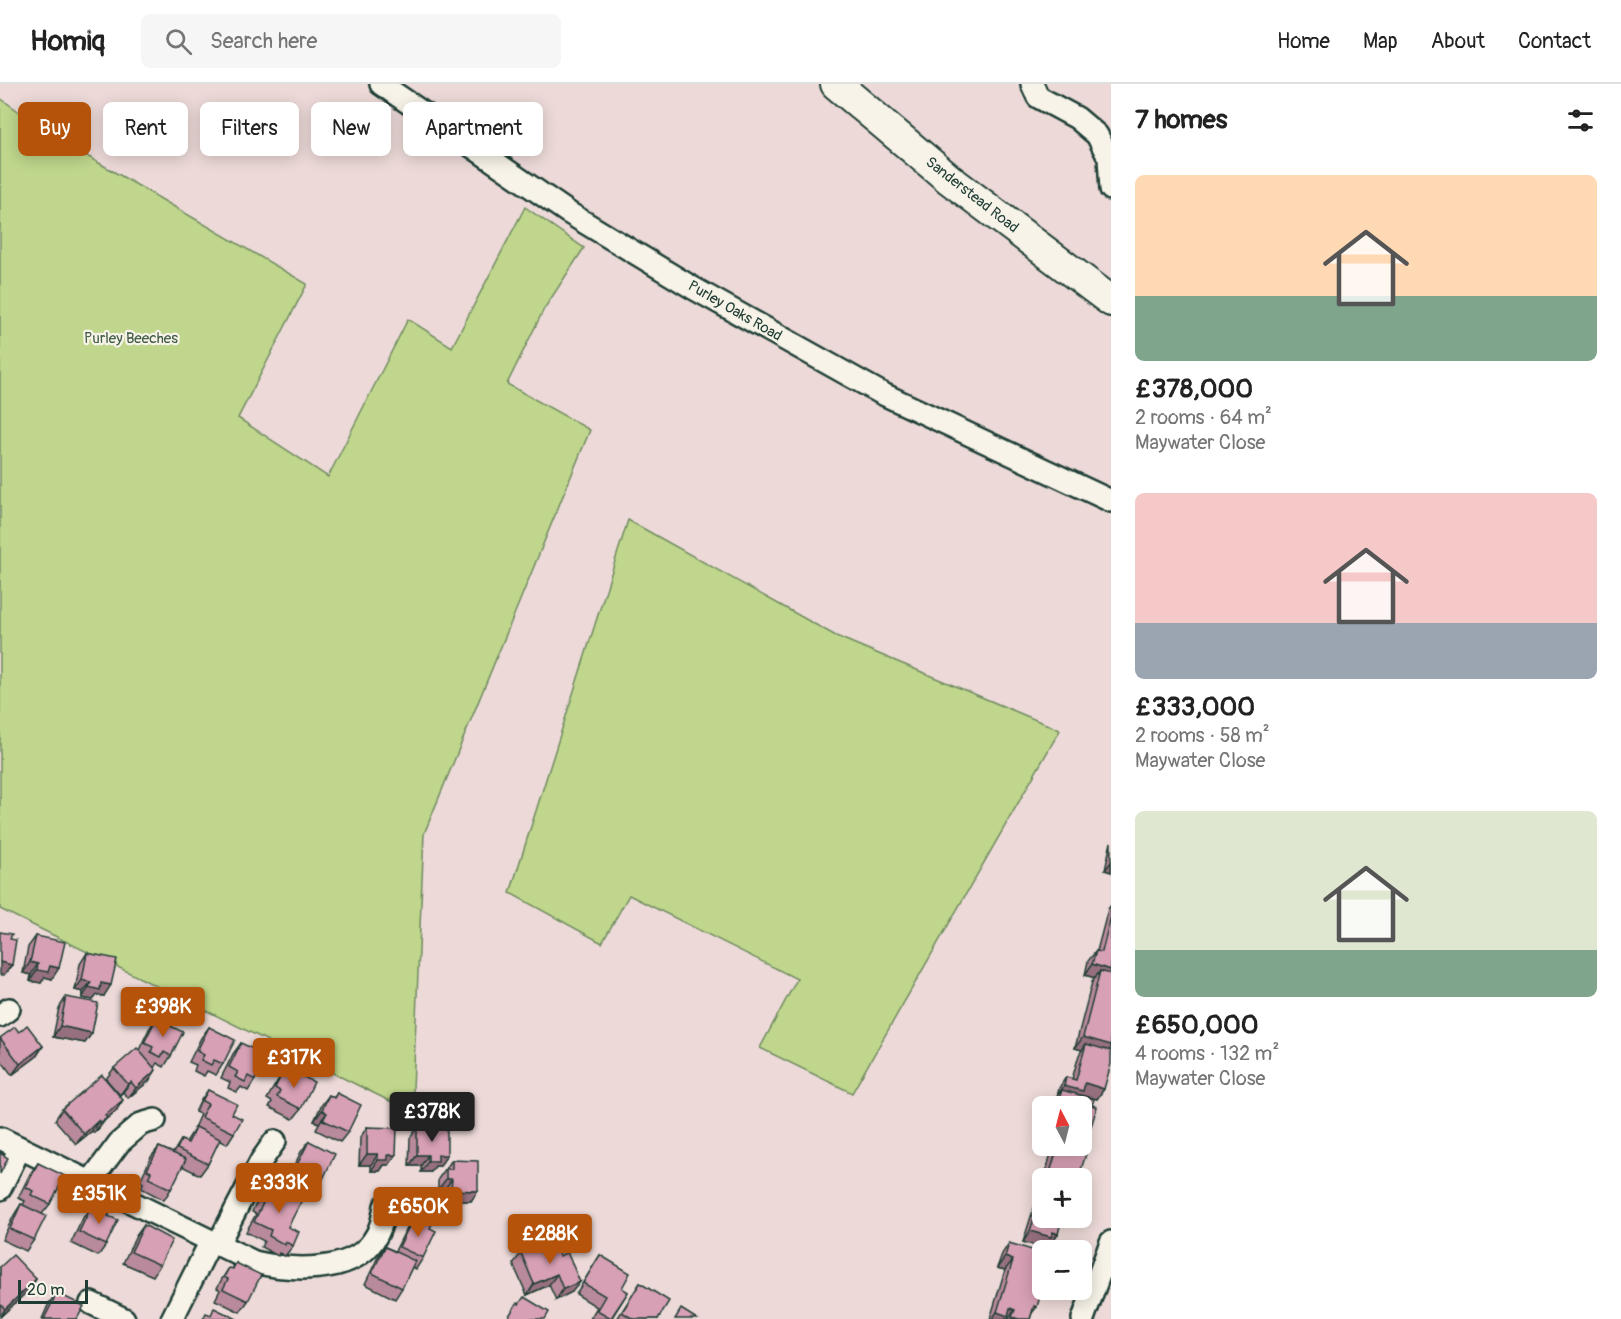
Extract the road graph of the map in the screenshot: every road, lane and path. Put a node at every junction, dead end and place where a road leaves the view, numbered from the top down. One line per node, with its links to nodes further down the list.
1 (381, 84): 6 (street, Purley Oaks Road)
2 (836, 84): 5 (main road, Sanderstead Road)
3 (1032, 84): 4 (street)
4 (1111, 189)
5 (1108, 295)
6 (1111, 501)
7 (155, 1120): 11 (street)
8 (0, 1138): 10 (street)
9 (275, 1141): 14 (street)
10 (20, 1148): 11 (street); 12 (street)
11 (90, 1182): 14 (street)
12 (0, 1189)
13 (385, 1206): 14 (street)
14 (214, 1242): 18 (street)
15 (1111, 1242): 19 (street)
16 (91, 1303): 17 (street)
17 (124, 1319)
18 (172, 1319)
19 (1083, 1319)

